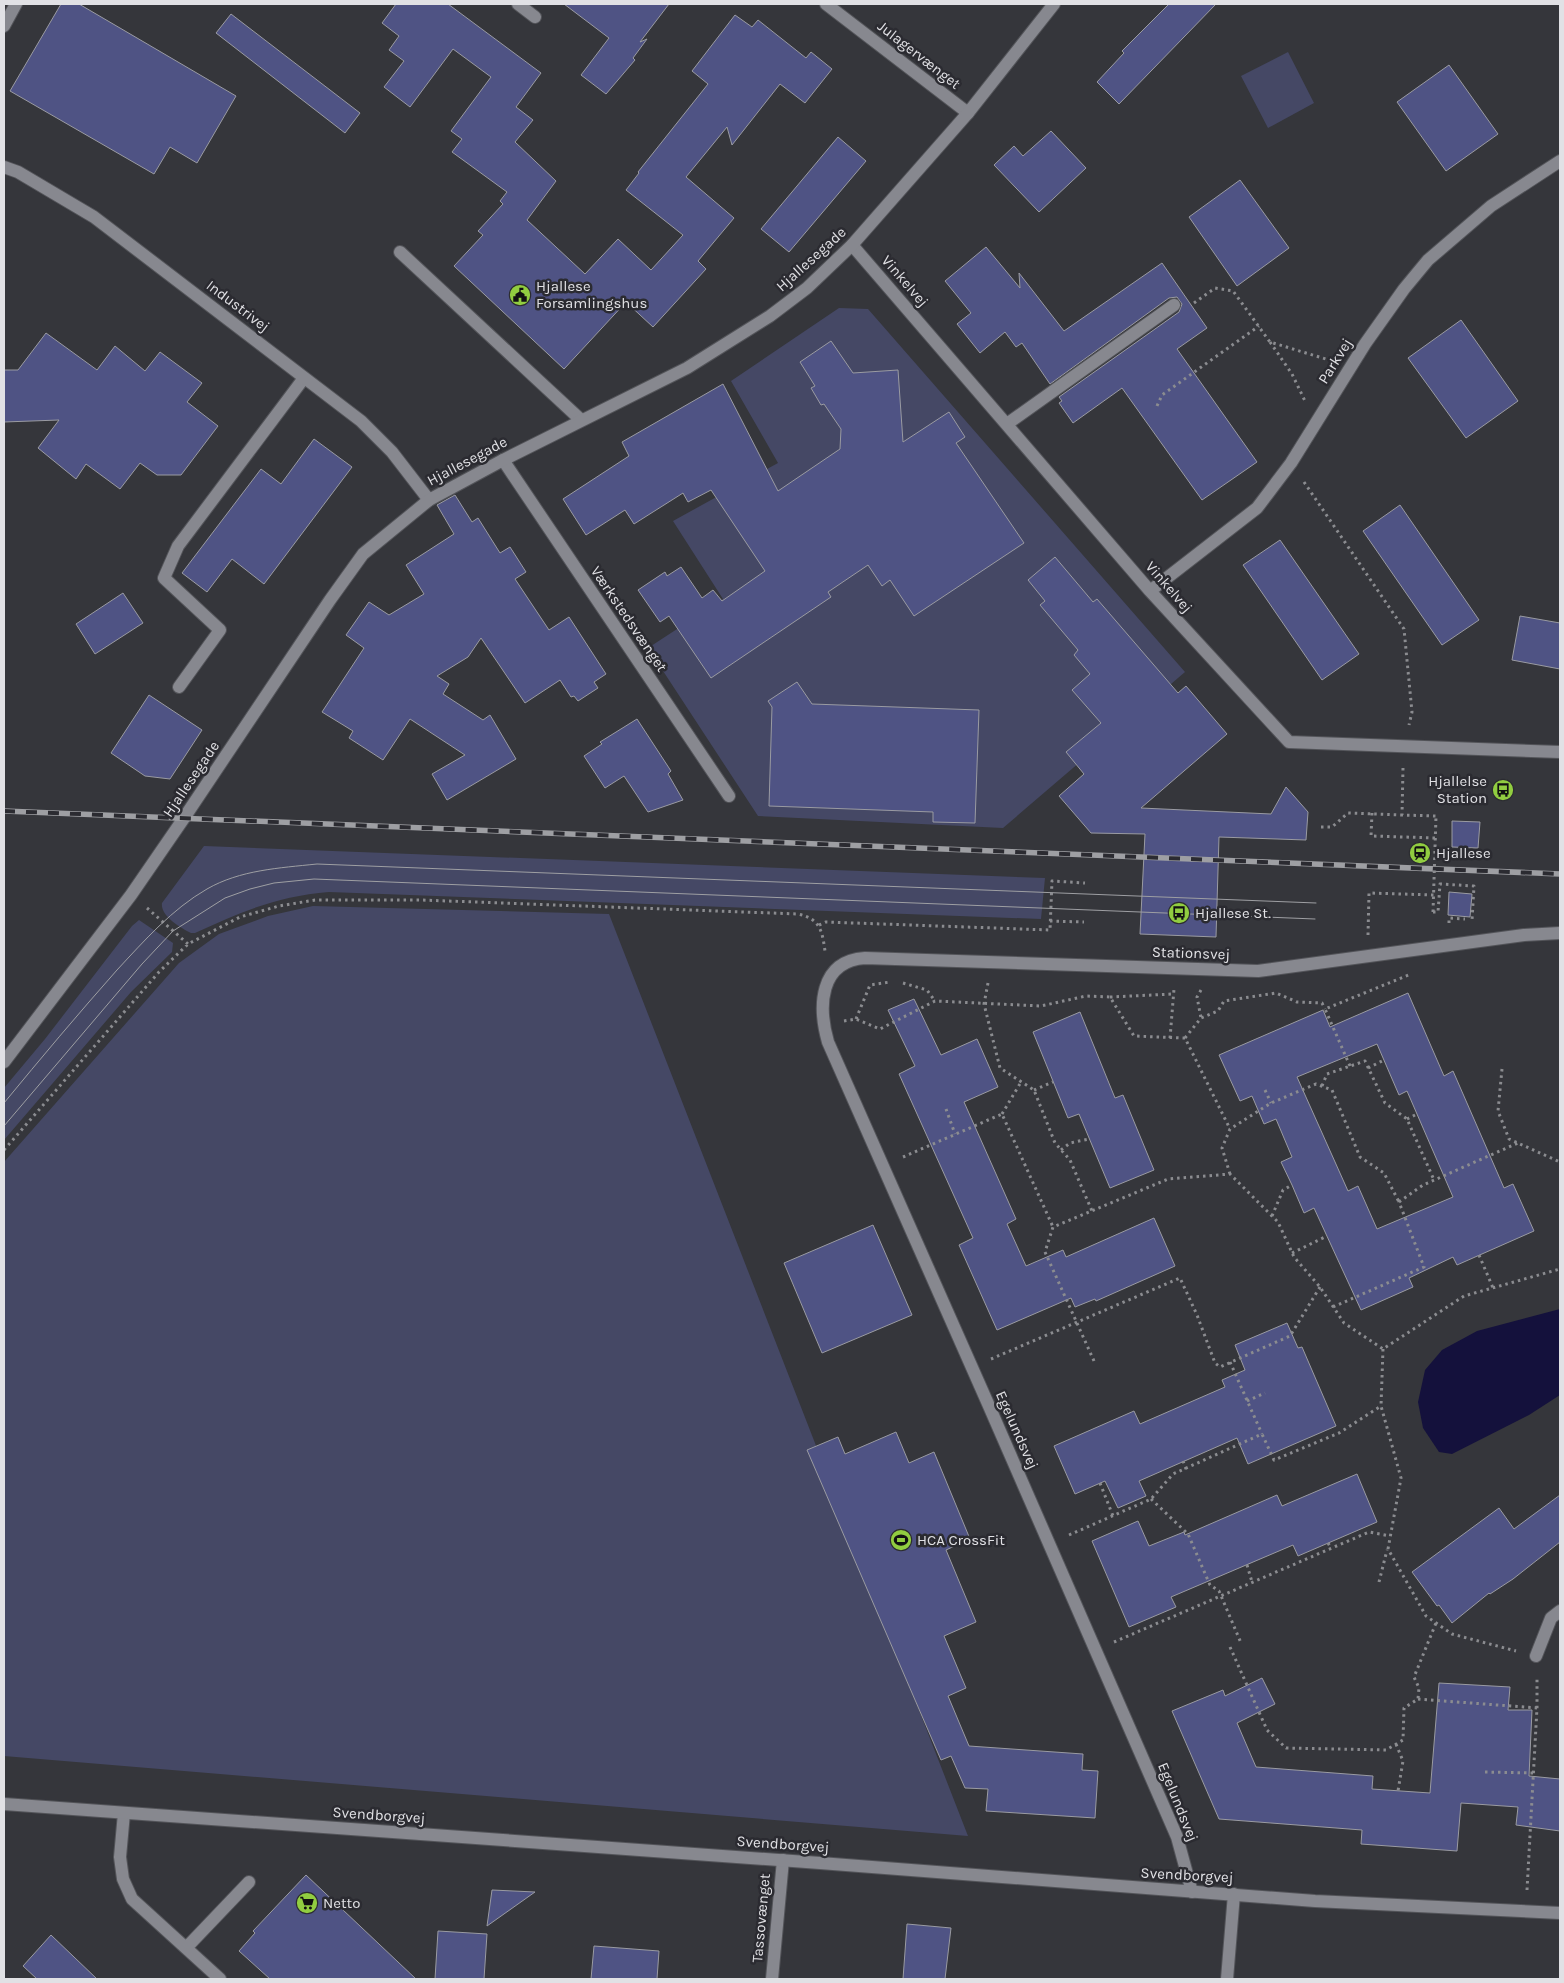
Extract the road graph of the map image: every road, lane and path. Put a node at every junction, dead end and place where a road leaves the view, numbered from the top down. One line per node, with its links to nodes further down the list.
1 (16, 4): 6 (street)
2 (518, 4): 5 (street)
3 (826, 4): 7 (street, Julagervænget)
4 (1054, 4): 7 (street, Hjallesegade)
5 (535, 17)
6 (4, 26)
7 (968, 113): 10 (street, Hjallesegade)
8 (1560, 161): 15 (street, Parkvej)
9 (4, 167): 16 (street, Industrivej)
10 (852, 245): 19 (street, Hjallesegade); 20 (street, Vinkelvej)
11 (400, 252): 19 (street)
12 (1174, 305): 13 (path); 20 (street)
13 (1259, 326): 14 (path); 17 (path)
14 (1270, 342): 15 (path); 18 (path)
15 (1351, 367): 18 (street, Parkvej)
16 (304, 378): 23 (street, Industrivej); 25 (street)
17 (1157, 406)
18 (1320, 416): 22 (street, Parkvej)
19 (581, 420): 21 (street, Hjallesegade)
20 (1007, 424): 24 (street, Vinkelvej)
21 (503, 460): 23 (street, Hjallesegade); 28 (street, Værkstedsvænget)
22 (1291, 463): 24 (street, Parkvej); 26 (path)
23 (429, 500): 34 (street, Hjallesegade)
24 (1150, 590): 26 (street, Vinkelvej)
25 (179, 687)
26 (1404, 747): 27 (street, Vinkelvej); 30 (path)
27 (1560, 752)
28 (729, 796)
29 (1372, 813): 30 (path); 31 (path); 32 (path)
30 (1402, 815): 32 (path, bridge)
31 (1321, 827)
32 (1436, 838): 35 (path, bridge)
33 (1085, 882): 36 (path)
34 (131, 894): 41 (path); 56 (street, Hjallesegade)
35 (1434, 895): 38 (path); 42 (path, bridge)
36 (1050, 921): 37 (path); 39 (path)
37 (1084, 922)
38 (1368, 923)
39 (819, 925): 41 (path); 45 (path)
40 (1560, 933): 42 (street, Stationsvej)
41 (188, 944): 74 (path)
42 (1448, 946): 43 (street, Stationsvej)
43 (1175, 968): 45 (street, Stationsvej); 46 (path)
44 (1420, 970): 50 (path)
45 (831, 977): 52 (street, Egelundsvej)
46 (1173, 994): 47 (path); 53 (path)
47 (1110, 997): 49 (path); 53 (path)
48 (935, 1001): 49 (path); 51 (path); 51 (path)
49 (984, 1004): 60 (path)
50 (1325, 1009): 54 (path); 57 (path)
51 (856, 1019): 52 (path)
52 (823, 1026): 77 (street, Egelundsvej)
53 (1170, 1038): 54 (path)
54 (1185, 1038): 70 (path)
55 (1384, 1060): 58 (path)
56 (4, 1062)
57 (1350, 1066): 58 (path); 62 (path)
58 (1368, 1068): 69 (path)
59 (1502, 1069): 73 (path)
60 (1021, 1082): 63 (path); 67 (path)
61 (1054, 1082): 63 (path)
62 (1322, 1086): 65 (path); 81 (path)
63 (1034, 1090): 75 (path)
64 (1265, 1090): 65 (path)
65 (1271, 1103): 70 (path)
66 (946, 1110): 71 (path)
67 (1002, 1114): 71 (path); 84 (path)
68 (1417, 1114): 69 (path)
69 (1407, 1119): 79 (path)
70 (1230, 1129): 78 (path)
71 (955, 1134): 77 (path)
72 (1089, 1139): 75 (path)
73 (1518, 1143): 76 (path); 79 (path)
74 (4, 1150)
75 (1061, 1150): 82 (path)
76 (1560, 1162)
77 (882, 1165): 96 (street, Egelundsvej)
78 (1230, 1174): 82 (path); 83 (path)
79 (1434, 1180): 81 (path)
80 (1292, 1185): 83 (path)
81 (1399, 1202): 91 (path)
82 (1092, 1210): 84 (path)
83 (1272, 1216): 86 (path)
84 (1053, 1227): 92 (path)
85 (1327, 1236): 86 (path)
86 (1292, 1253): 89 (path)
87 (1479, 1255): 90 (path)
88 (1560, 1269): 90 (path)
89 (1320, 1288): 91 (path); 95 (path)
90 (1493, 1288): 93 (path)
91 (1333, 1307): 93 (path)
92 (1076, 1322): 94 (path); 95 (path); 96 (path)
93 (1383, 1349): 99 (path)
94 (1094, 1361)
95 (1230, 1362): 98 (path)
96 (972, 1368): 107 (street, Egelundsvej)
97 (1264, 1393): 98 (path)
98 (1247, 1401): 100 (path)
99 (1381, 1406): 100 (path); 106 (path)
100 (1262, 1434): 102 (path)
101 (1183, 1462): 102 (path)
102 (1186, 1469): 104 (path)
103 (1100, 1483): 105 (path)
104 (1151, 1499): 105 (path); 114 (path)
105 (1113, 1516): 107 (path)
106 (1390, 1536): 109 (path); 110 (path)
107 (1049, 1543): 119 (street, Egelundsvej)
108 (1328, 1543): 109 (path)
109 (1330, 1548): 112 (path)
110 (1388, 1549): 113 (path); 116 (path)
111 (1247, 1564): 112 (path)
112 (1252, 1582): 114 (path)
113 (1379, 1582)
114 (1221, 1596): 117 (path); 119 (path)
115 (1560, 1611): 120 (street)
116 (1436, 1623): 120 (path); 121 (path)
117 (1241, 1643)
118 (1230, 1647): 123 (path)
119 (1096, 1650): 131 (street, Egelundsvej)
120 (1536, 1656): 122 (path)
121 (1418, 1699): 122 (path); 123 (path)
122 (1537, 1708): 125 (path)
123 (1396, 1744): 126 (path)
124 (1485, 1772): 125 (path)
125 (1534, 1774): 133 (path)
126 (1398, 1791)
127 (4, 1804): 128 (street, Svendborgvej)
128 (124, 1813): 129 (street, Svendborgvej); 135 (street)
129 (783, 1860): 131 (street, Svendborgvej); 137 (street, Tassovænget)
130 (249, 1882): 135 (street)
131 (1192, 1892): 132 (street, Svendborgvej)
132 (1234, 1894): 133 (street, Svendborgvej); 138 (street)
133 (1526, 1911): 134 (street, Svendborgvej)
134 (1560, 1913)
135 (186, 1948): 136 (street)
136 (220, 1979)
137 (772, 1979)
138 (1226, 1979)

